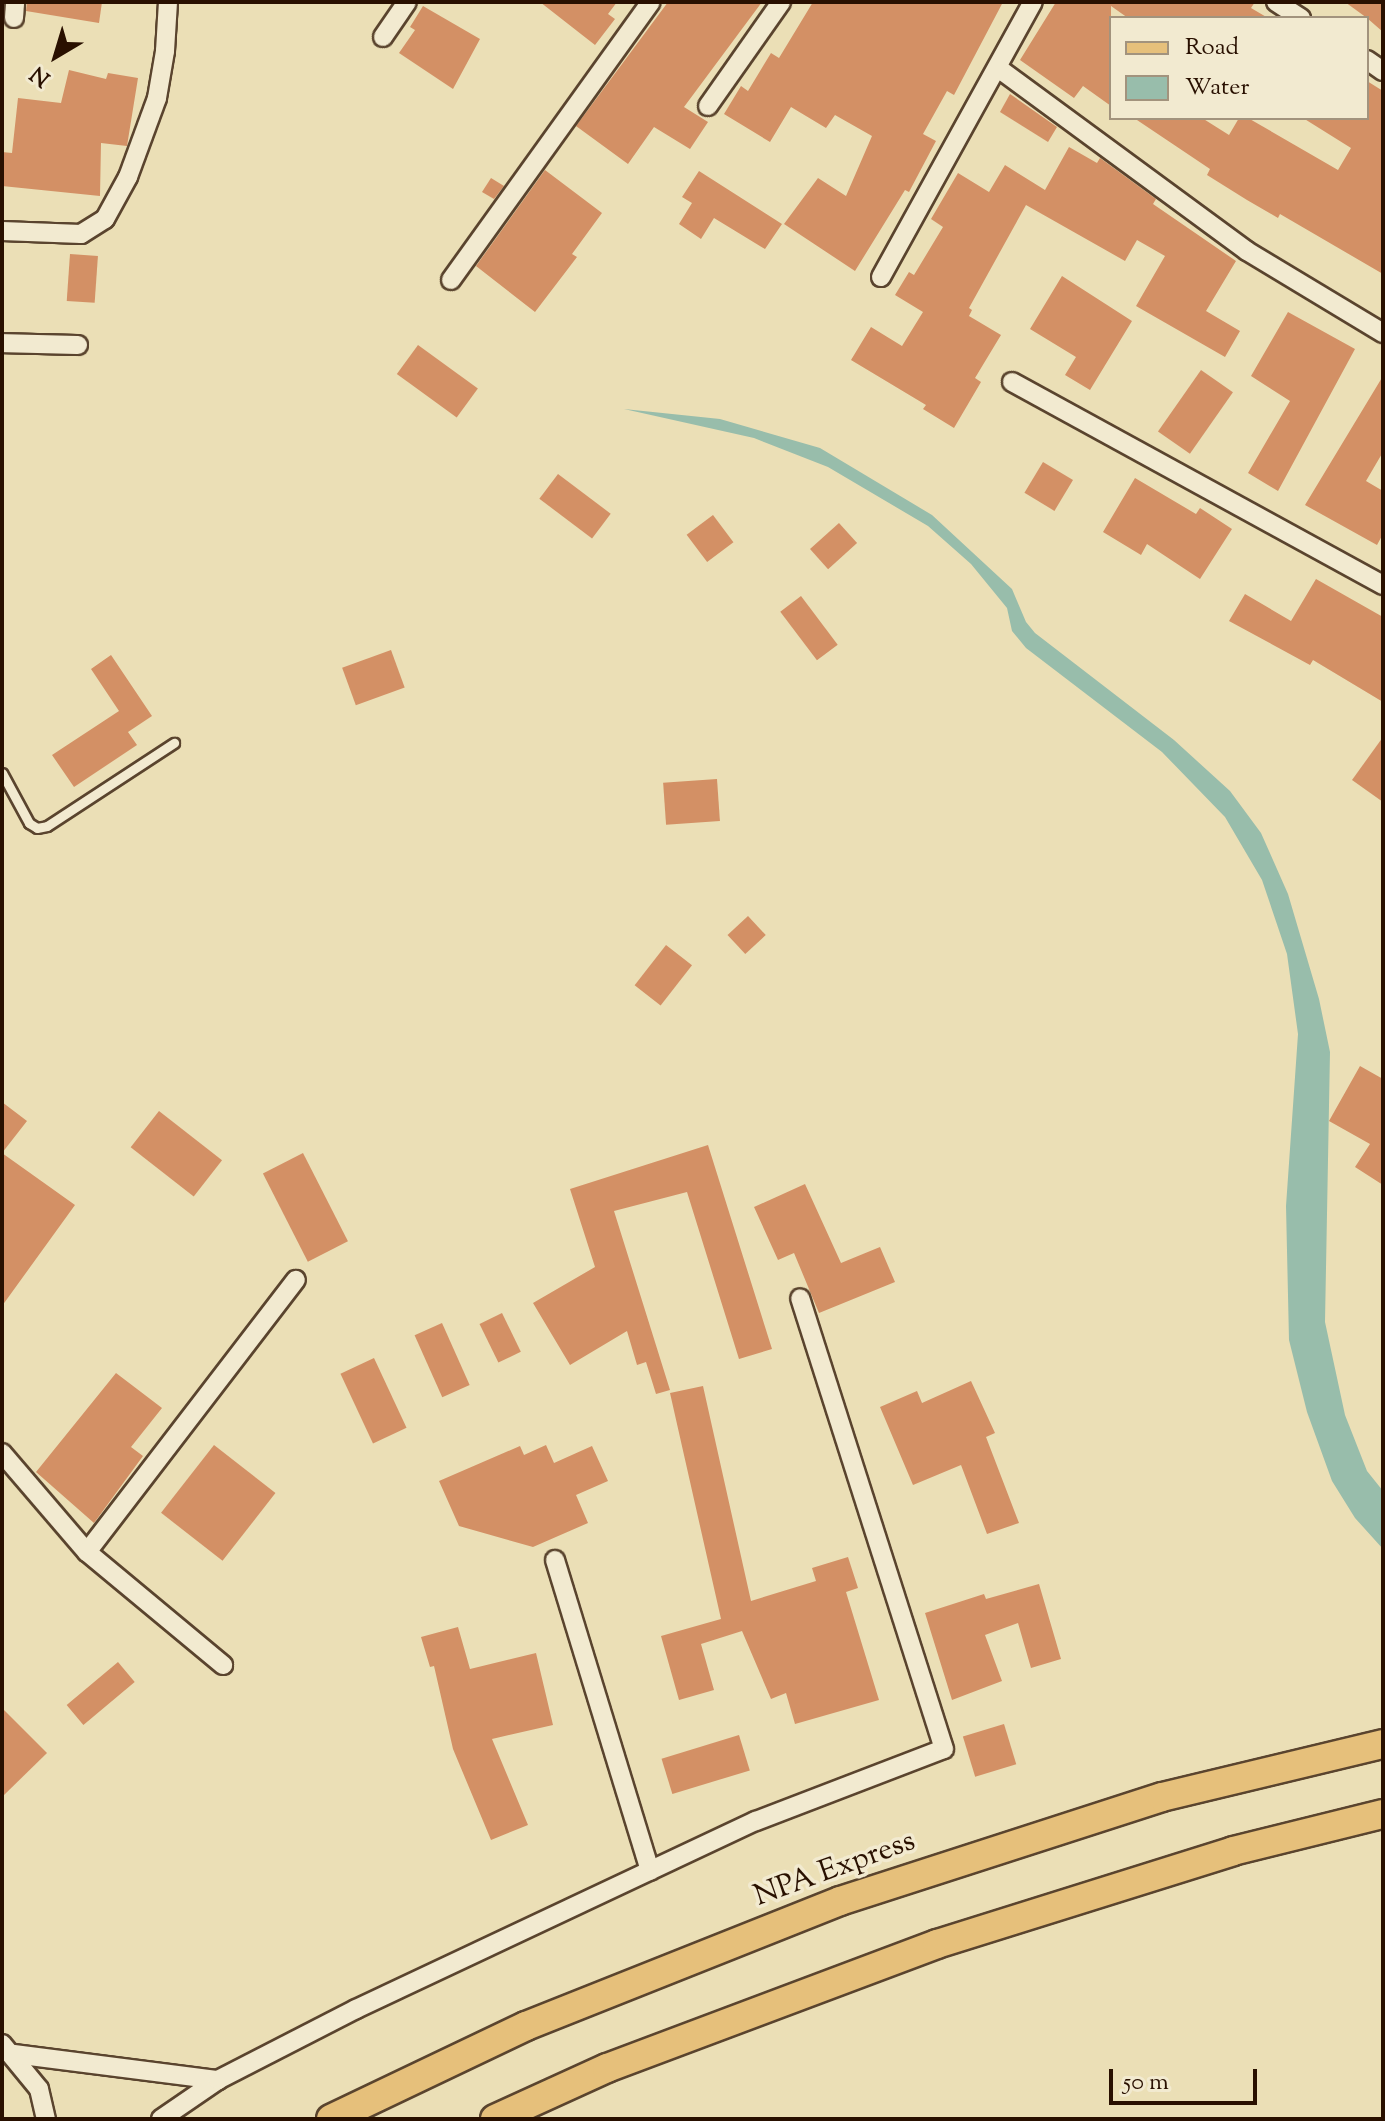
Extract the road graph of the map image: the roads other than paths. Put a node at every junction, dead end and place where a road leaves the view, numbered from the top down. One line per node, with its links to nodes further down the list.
1 (168, 2): 11 (street)
2 (407, 2): 8 (street)
3 (651, 2): 13 (street)
4 (781, 2): 10 (street)
5 (1033, 2): 9 (street)
6 (1276, 2): 7 (street)
7 (1298, 16)
8 (383, 37)
9 (998, 68): 12 (street); 14 (street)
10 (708, 106)
11 (2, 231)
12 (881, 277)
13 (451, 280)
14 (1383, 333)
15 (2, 343): 16 (street)
16 (78, 345)
17 (1012, 382): 18 (street)
18 (1383, 585)
19 (174, 743): 20 (lane)
20 (2, 773)
21 (296, 1280): 24 (street)
22 (800, 1298): 29 (street)
23 (2, 1453): 24 (street)
24 (87, 1552): 26 (street)
25 (555, 1560): 29 (street)
26 (223, 1665)
27 (1383, 1744): 34 (main road, NPA Express)
28 (1383, 1814): 35 (main road)
29 (650, 1871): 31 (street)
30 (8, 2049): 31 (street); 32 (street)
31 (218, 2080): 33 (street)
32 (46, 2119)
33 (161, 2119)
34 (331, 2119)
35 (495, 2119)

